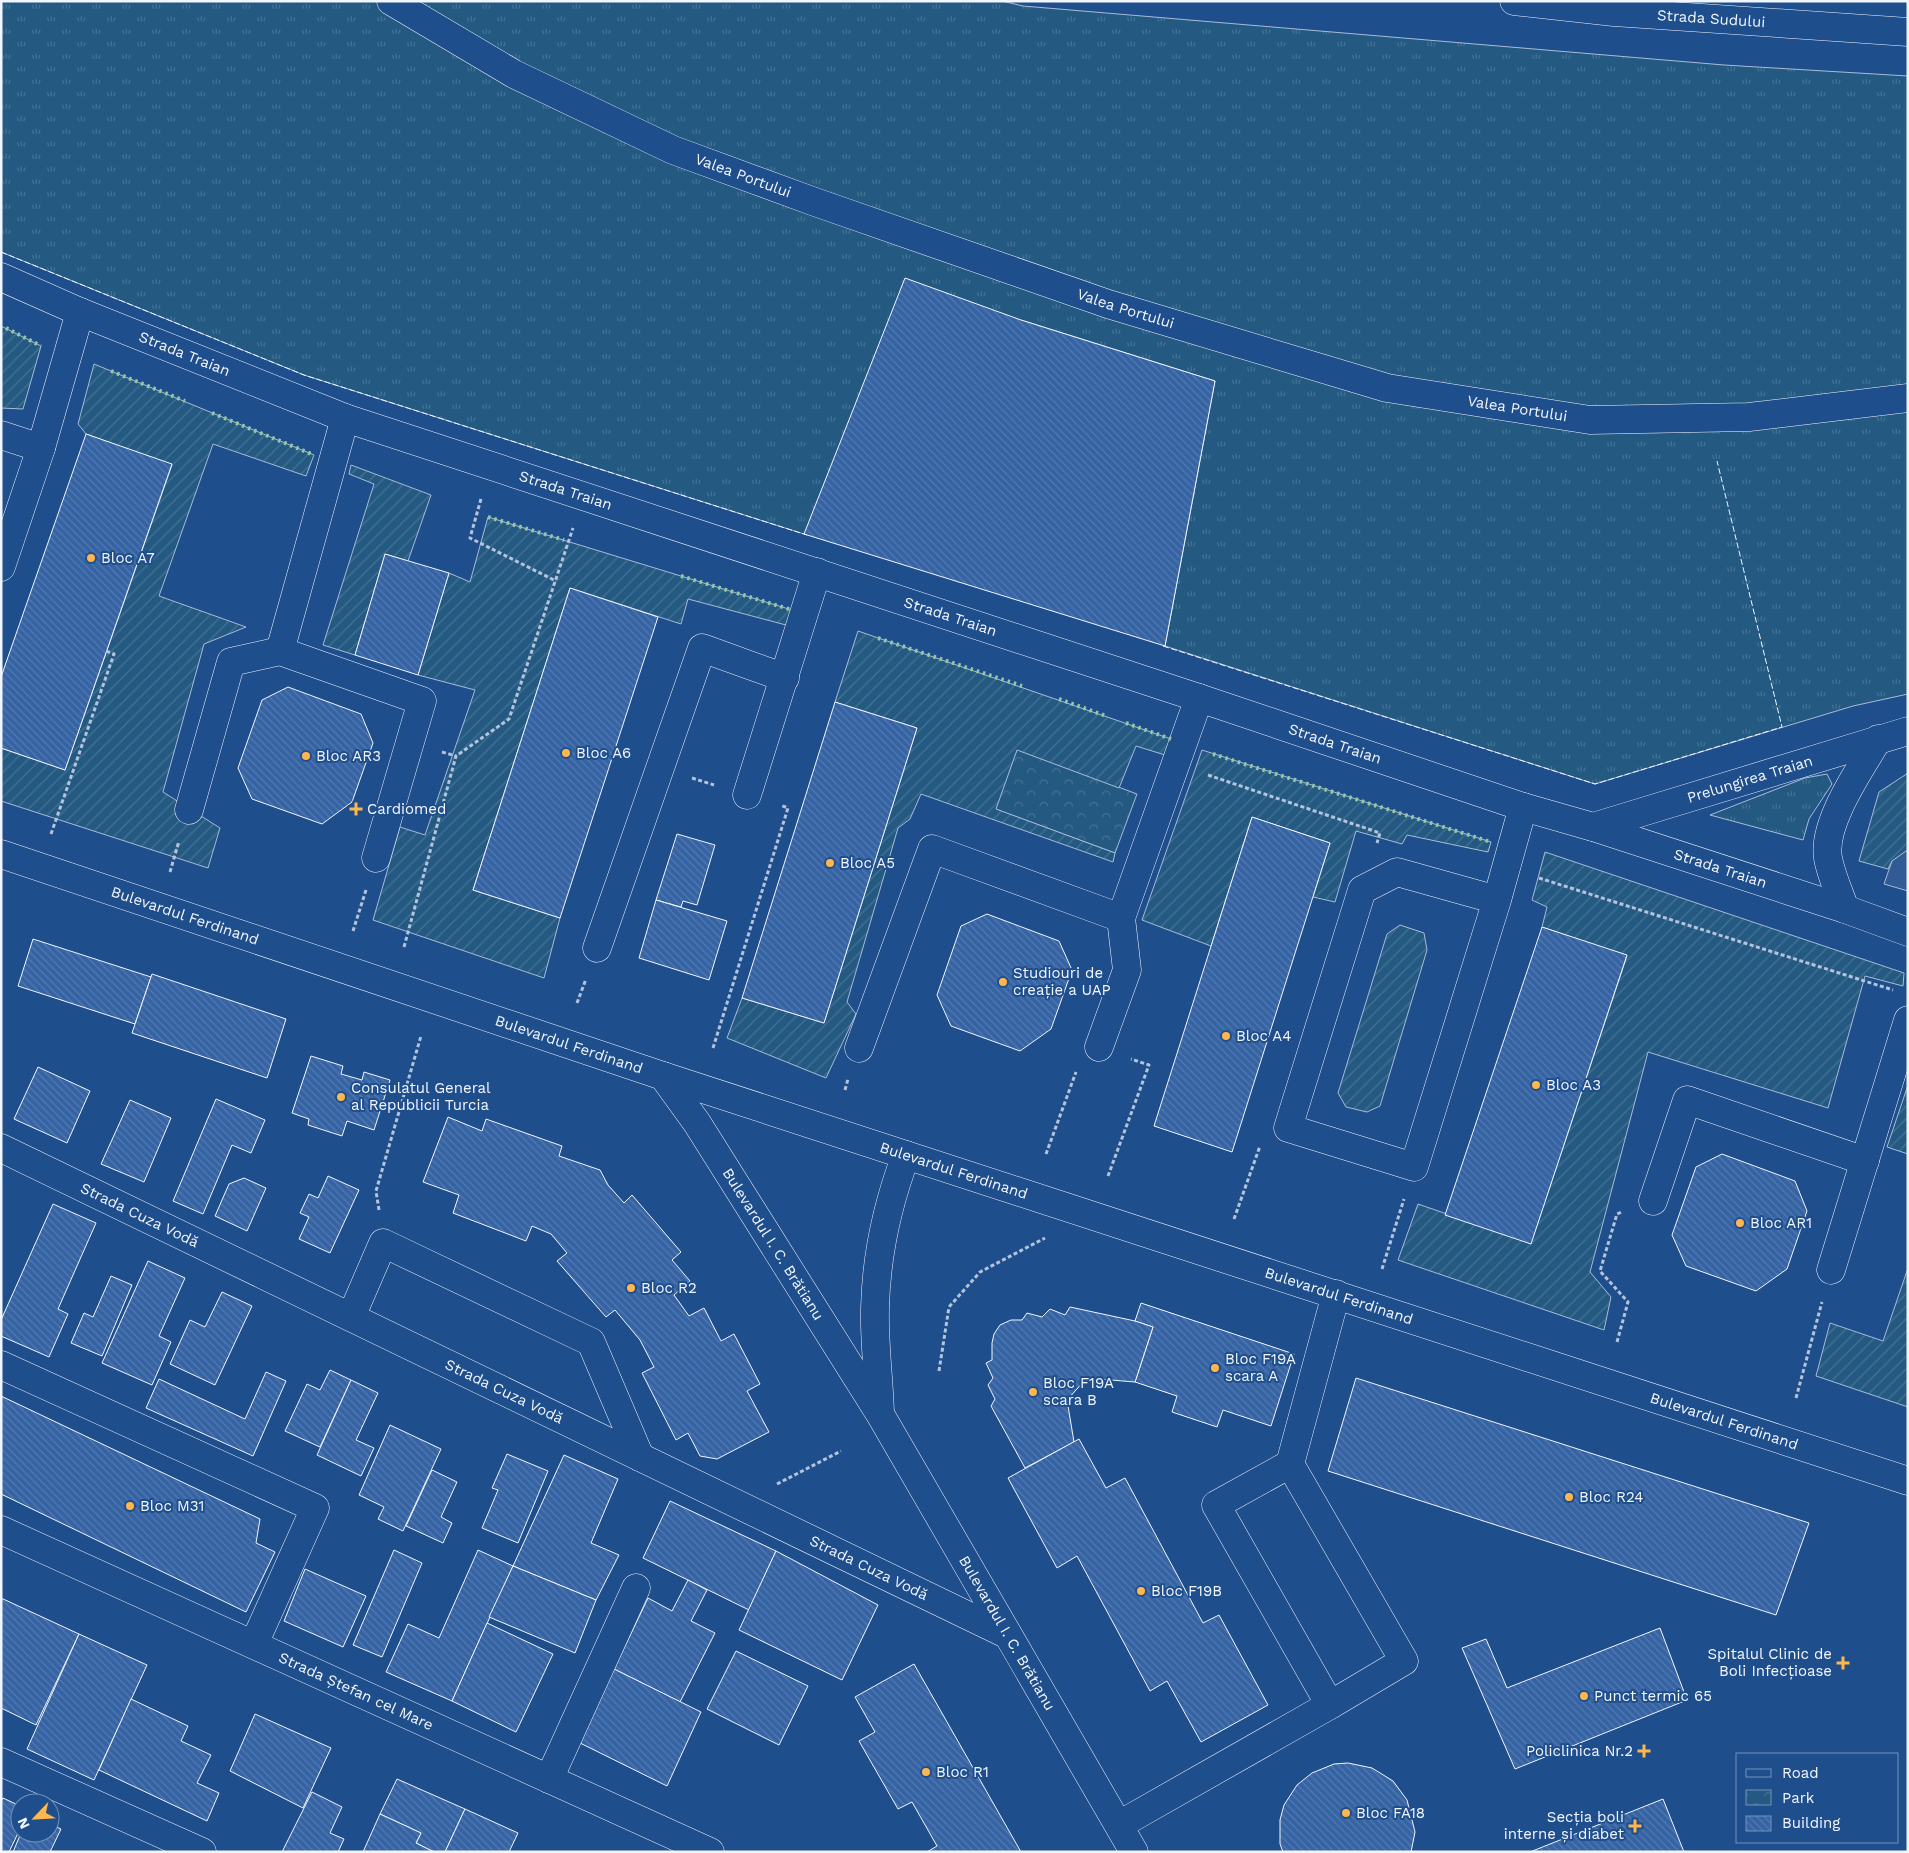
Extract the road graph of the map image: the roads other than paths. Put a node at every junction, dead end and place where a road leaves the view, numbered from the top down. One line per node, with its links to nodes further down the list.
1 (391, 1): 6 (street, Valea Portului)
2 (1514, 1): 3 (street, Strada Sudului)
3 (1908, 32)
4 (1, 277): 5 (street, Strada Traian)
5 (80, 312): 7 (street, Strada Traian); 9 (street)
6 (1908, 398)
7 (345, 418): 11 (street, Strada Traian); 12 (street)
8 (1, 435): 9 (street)
9 (41, 448): 10 (street)
10 (1, 567)
11 (817, 572): 13 (street); 14 (street, Strada Traian)
12 (280, 652): 19 (street); 22 (street)
13 (785, 678): 17 (street); 27 (street)
14 (1199, 698): 18 (street, Strada Traian); 25 (street)
15 (1908, 731): 16 (street, Prelungirea Traian)
16 (1878, 739): 20 (street, Prelungirea Traian); 24 (street)
17 (747, 795)
18 (1523, 807): 20 (street, Strada Traian); 23 (street)
19 (189, 810)
20 (1593, 828): 24 (street, Strada Traian)
21 (1, 854): 31 (street, Bulevardul Ferdinand)
22 (376, 858)
23 (1497, 900): 23 (street)
24 (1844, 909): 26 (street, Strada Traian)
25 (1121, 918): 29 (street); 30 (street)
26 (1908, 932)
27 (597, 948)
28 (1908, 1020): 34 (street)
29 (1099, 1047)
30 (859, 1048)
31 (663, 1076): 33 (street, Bulevardul Ferdinand); 40 (street, Bulevardul I. C. Brătianu)
32 (1, 1148): 38 (street, Strada Cuza Vodă)
33 (906, 1154): 37 (street, Bulevardul Ferdinand); 40 (street, Bulevardul I. C. Brătianu)
34 (1865, 1161): 35 (street); 36 (street)
35 (1653, 1201)
36 (1831, 1270)
37 (1336, 1294): 42 (street); 43 (street, Bulevardul Ferdinand)
38 (352, 1317): 41 (street, Strada Cuza Vodă); 41 (street)
39 (1, 1365): 47 (street)
40 (880, 1414): 46 (street, Bulevardul I. C. Brătianu)
41 (640, 1457): 46 (street, Strada Cuza Vodă)
42 (1290, 1464): 48 (street); 48 (street)
43 (1908, 1481)
44 (1, 1530): 47 (street, Strada Ștefan cel Mare)
45 (636, 1588): 50 (street)
46 (1008, 1634): 51 (street, Bulevardul I. C. Brătianu)
47 (254, 1644): 50 (street, Strada Ștefan cel Mare)
48 (1330, 1705): 51 (street)
49 (1, 1762): 52 (street)
50 (549, 1778): 53 (street, Strada Ștefan cel Mare)
51 (1118, 1825): 54 (street, Bulevardul I. C. Brătianu)
52 (202, 1852)
53 (710, 1852)
54 (1134, 1852)

